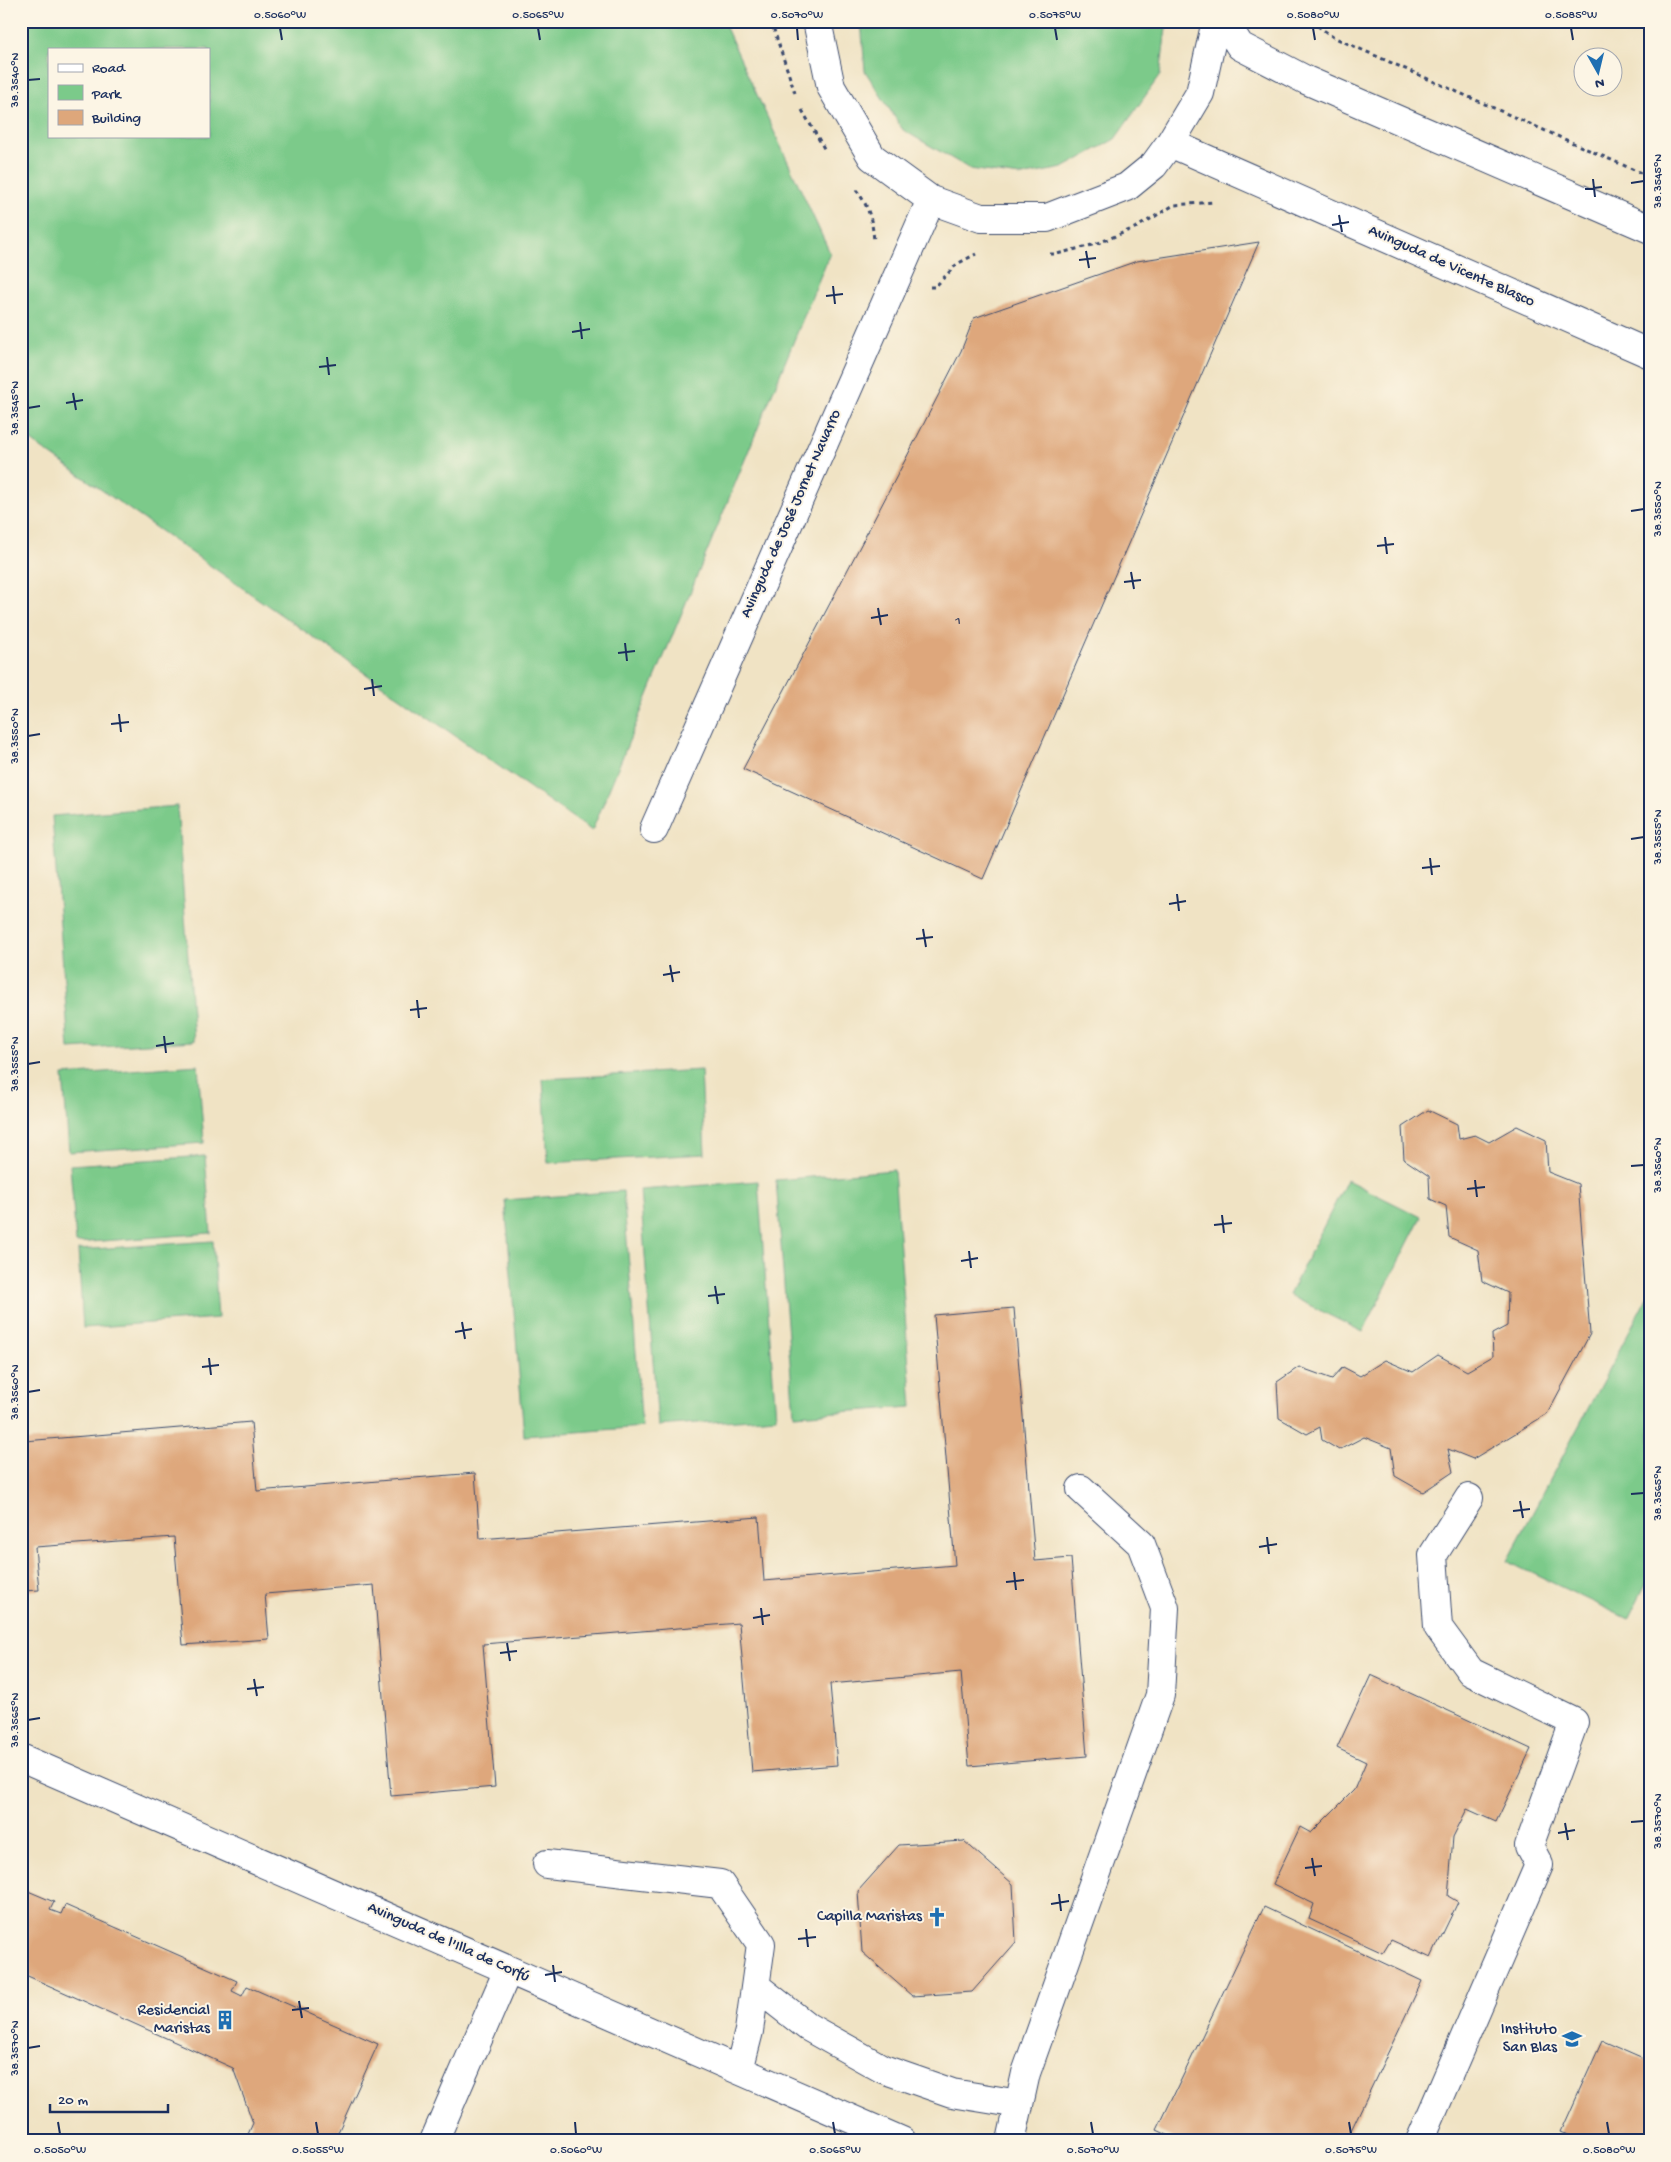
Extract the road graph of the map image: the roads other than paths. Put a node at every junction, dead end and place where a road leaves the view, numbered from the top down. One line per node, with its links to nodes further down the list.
1 (816, 21): 5 (street)
2 (1216, 21): 4 (street)
3 (1224, 21): 6 (street)
4 (1170, 143): 5 (street); 7 (street, Avinguda de Vicente Blasco)
5 (931, 200): 8 (street, Avinguda de José Jornet Navarro)
6 (1650, 229)
7 (1650, 354)
8 (654, 829)
9 (1081, 1489): 16 (street)
10 (1469, 1498): 20 (street)
11 (21, 1758): 13 (street, Avinguda de l'Illa de Corfú)
12 (547, 1864): 14 (street)
13 (508, 1970): 15 (street, Avinguda de l'Illa de Corfú); 17 (street)
14 (756, 1987): 15 (street); 16 (street)
15 (739, 2070): 18 (street, Avinguda de l'Illa de Corfú)
16 (1019, 2104): 19 (street)
17 (434, 2141)
18 (902, 2141)
19 (1011, 2141)
20 (1420, 2141)

